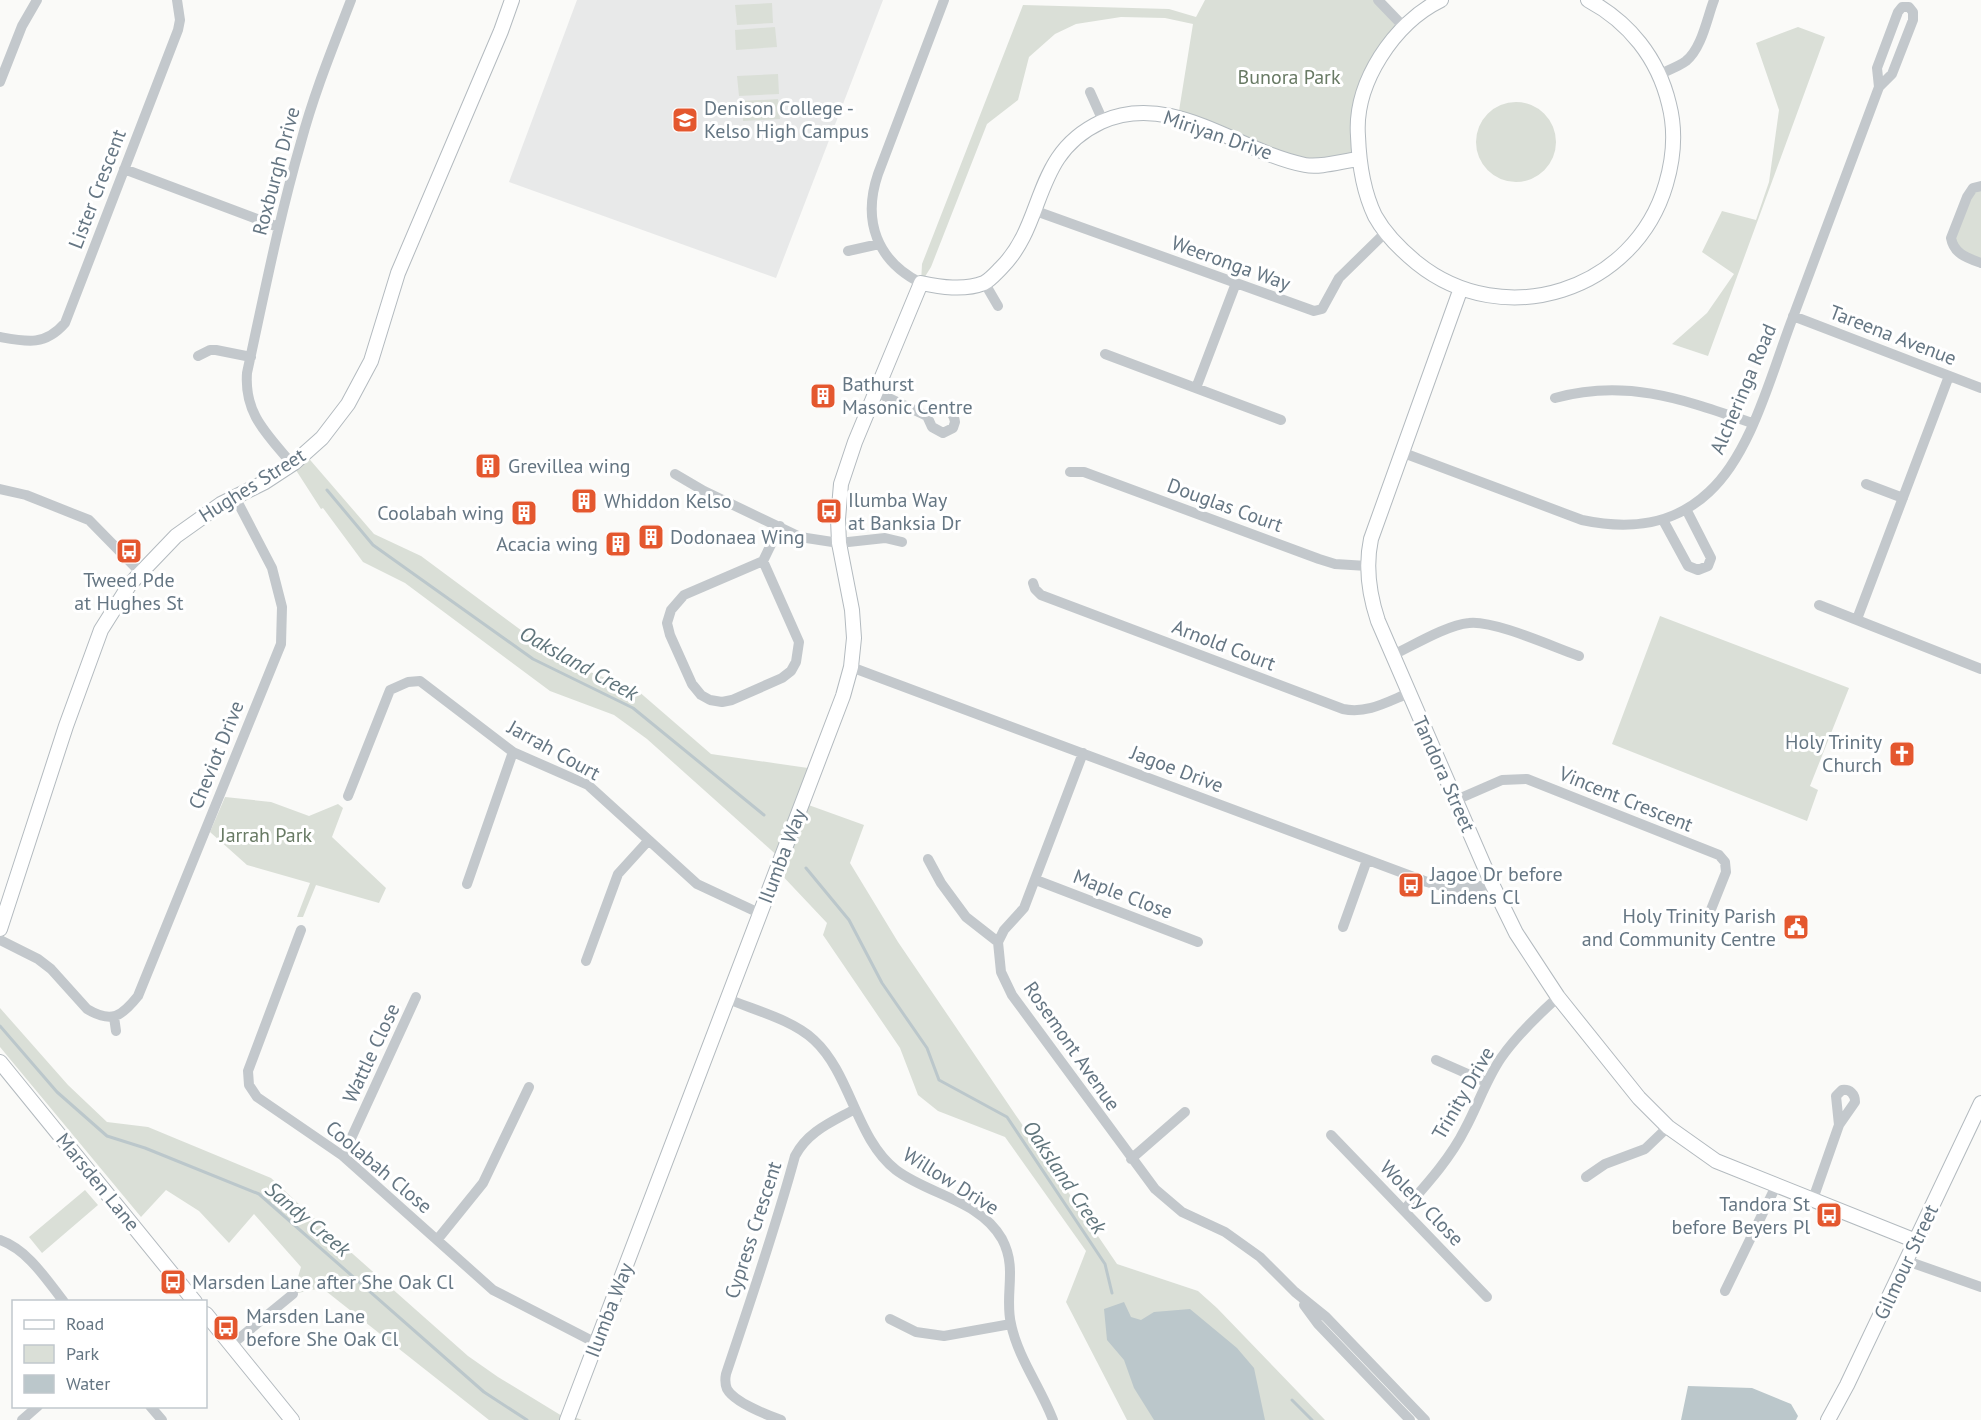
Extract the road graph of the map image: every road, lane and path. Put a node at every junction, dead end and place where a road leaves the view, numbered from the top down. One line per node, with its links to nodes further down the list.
1 (37, 0): 12 (street)
2 (177, 0): 17 (street, Lister Crescent)
3 (351, 0): 20 (street, Roxburgh Drive)
4 (944, 0): 22 (street)
5 (1378, 0): 10 (street)
6 (1441, 0): 10 (street)
7 (1588, 0): 11 (street)
8 (1714, 0): 11 (street)
9 (507, 1): 44 (street, Hughes Street)
10 (1404, 27): 16 (street)
11 (1660, 74): 28 (street)
12 (0, 82)
13 (1879, 87): 13 (street, Alcheringa Road); 30 (street, Alcheringa Road)
14 (1090, 92): 15 (street)
15 (1102, 122): 16 (street, Miriyan Drive); 19 (street, Miriyan Drive)
16 (1359, 159): 21 (street)
17 (124, 169): 20 (street); 31 (street, Lister Crescent)
18 (1981, 186): 24 (street)
19 (1033, 210): 25 (street, Miriyan Drive); 27 (street, Weeronga Way)
20 (278, 227): 34 (street, Roxburgh Drive)
21 (1386, 232): 27 (street, Weeronga Way); 28 (street)
22 (879, 244): 23 (street); 26 (street)
23 (848, 251)
24 (1981, 263)
25 (984, 282): 26 (street); 29 (street)
26 (921, 283): 38 (street, Ilumba Way)
27 (1236, 283): 36 (street)
28 (1461, 288): 43 (street, Tandora Street)
29 (998, 306)
30 (1793, 316): 35 (street, Tareena Avenue); 42 (street, Alcheringa Road)
31 (0, 337)
32 (1105, 354): 36 (street)
33 (198, 356): 34 (street)
34 (251, 357): 44 (street, Roxburgh Drive)
35 (1950, 376): 37 (street, Tareena Avenue); 50 (street)
36 (1196, 388): 41 (street)
37 (1981, 388)
38 (876, 392): 40 (street); 55 (street, Ilumba Way)
39 (1555, 398): 42 (street)
40 (927, 416)
41 (1281, 420)
42 (1752, 423): 51 (street, Alcheringa Road)
43 (1401, 453): 52 (street, Alcheringa Road); 57 (street, Tandora Street)
44 (292, 464): 49 (street, Hughes Street)
45 (1070, 472): 57 (street, Douglas Court)
46 (675, 474): 53 (street)
47 (1866, 484): 50 (street)
48 (0, 489): 58 (street)
49 (235, 497): 58 (street, Hughes Street); 89 (street, Cheviot Drive)
50 (1903, 498): 61 (street)
51 (1686, 509): 52 (street, Alcheringa Road); 52 (street)
52 (1663, 520)
53 (780, 526): 55 (street); 56 (street)
54 (902, 542): 55 (street)
55 (839, 543): 64 (street, Ilumba Way)
56 (763, 561): 56 (street)
57 (1367, 566): 62 (street, Tandora Street)
58 (140, 572): 80 (street, Hughes Street)
59 (1033, 583): 66 (street, Arnold Court)
60 (1820, 605): 61 (street)
61 (1857, 620): 65 (street)
62 (1393, 655): 63 (street); 66 (street, Tandora Street)
63 (1579, 656)
64 (851, 667): 68 (street, Jagoe Drive); 77 (street, Ilumba Way)
65 (1981, 669)
66 (1409, 693): 70 (street, Tandora Street)
67 (513, 752): 69 (street, Jarrah Court); 71 (street, Jarrah Court); 75 (street)
68 (1083, 753): 73 (street, Jagoe Drive); 74 (street)
69 (348, 796)
70 (1455, 800): 76 (street, Tandora Street); 78 (street, Vincent Crescent)
71 (648, 841): 77 (street, Jarrah Court); 85 (street)
72 (928, 859): 83 (street)
73 (1367, 860): 76 (street, Jagoe Drive); 79 (street)
74 (1036, 880): 83 (street); 84 (street, Maple Close)
75 (467, 884)
76 (1492, 884): 87 (street, Tandora Street)
77 (759, 913): 88 (street, Ilumba Way)
78 (1708, 916)
79 (1343, 927)
80 (0, 929)
81 (301, 930): 101 (street, Coolabah Close)
82 (0, 940): 89 (street)
83 (998, 942): 102 (street, Rosemont Avenue)
84 (1198, 942)
85 (586, 961)
86 (416, 997): 101 (street, Wattle Close)
87 (1558, 997): 93 (street, Trinity Drive); 99 (street, Tandora Street)
88 (728, 999): 96 (street, Willow Drive); 121 (street, Ilumba Way)
89 (114, 1017): 90 (street)
90 (116, 1031)
91 (1436, 1060): 93 (street)
92 (0, 1062): 117 (street, Marsden Lane)
93 (1486, 1082): 106 (street, Trinity Drive)
94 (529, 1087): 108 (street)
95 (1981, 1103): 109 (street, Gilmour Street)
96 (855, 1109): 120 (street, Willow Drive); 123 (street, Cypress Crescent)
97 (1185, 1112): 102 (street)
98 (1839, 1125): 105 (street)
99 (1668, 1127): 103 (street); 104 (street, Tandora Street)
100 (1331, 1135): 106 (street, Wolery Close)
101 (343, 1156): 108 (street, Coolabah Close)
102 (1131, 1159): 113 (street, Rosemont Avenue)
103 (1586, 1177)
104 (1776, 1186): 105 (street, Tandora Street); 112 (street)
105 (1813, 1199): 109 (street, Tandora Street)
106 (1404, 1210): 115 (street, Wolery Close)
107 (0, 1240): 116 (street)
108 (437, 1240): 121 (street, Coolabah Close)
109 (1916, 1241): 110 (street, Gilmour Street)
110 (1907, 1261): 111 (street); 135 (street, Gilmour Street)
111 (1981, 1287)
112 (1725, 1291)
113 (1295, 1292): 133 (street, Rosemont Avenue); 134 (street, Rosemont Avenue)
114 (293, 1294): 122 (street)
115 (1487, 1297)
116 (62, 1300)
117 (193, 1300)
118 (207, 1315): 122 (street)
119 (890, 1319): 120 (street)
120 (1011, 1324): 132 (street, Willow Drive)
121 (596, 1343): 130 (street, Ilumba Way)
122 (231, 1345): 129 (street)
123 (727, 1390): 124 (street); 131 (street)
124 (716, 1394)
125 (37, 1408): 127 (street)
126 (151, 1408): 128 (street)
127 (22, 1420)
128 (162, 1420)
129 (292, 1420)
130 (567, 1420)
131 (781, 1420)
132 (1053, 1420)
133 (1410, 1420)
134 (1425, 1420)
135 (1828, 1420)

